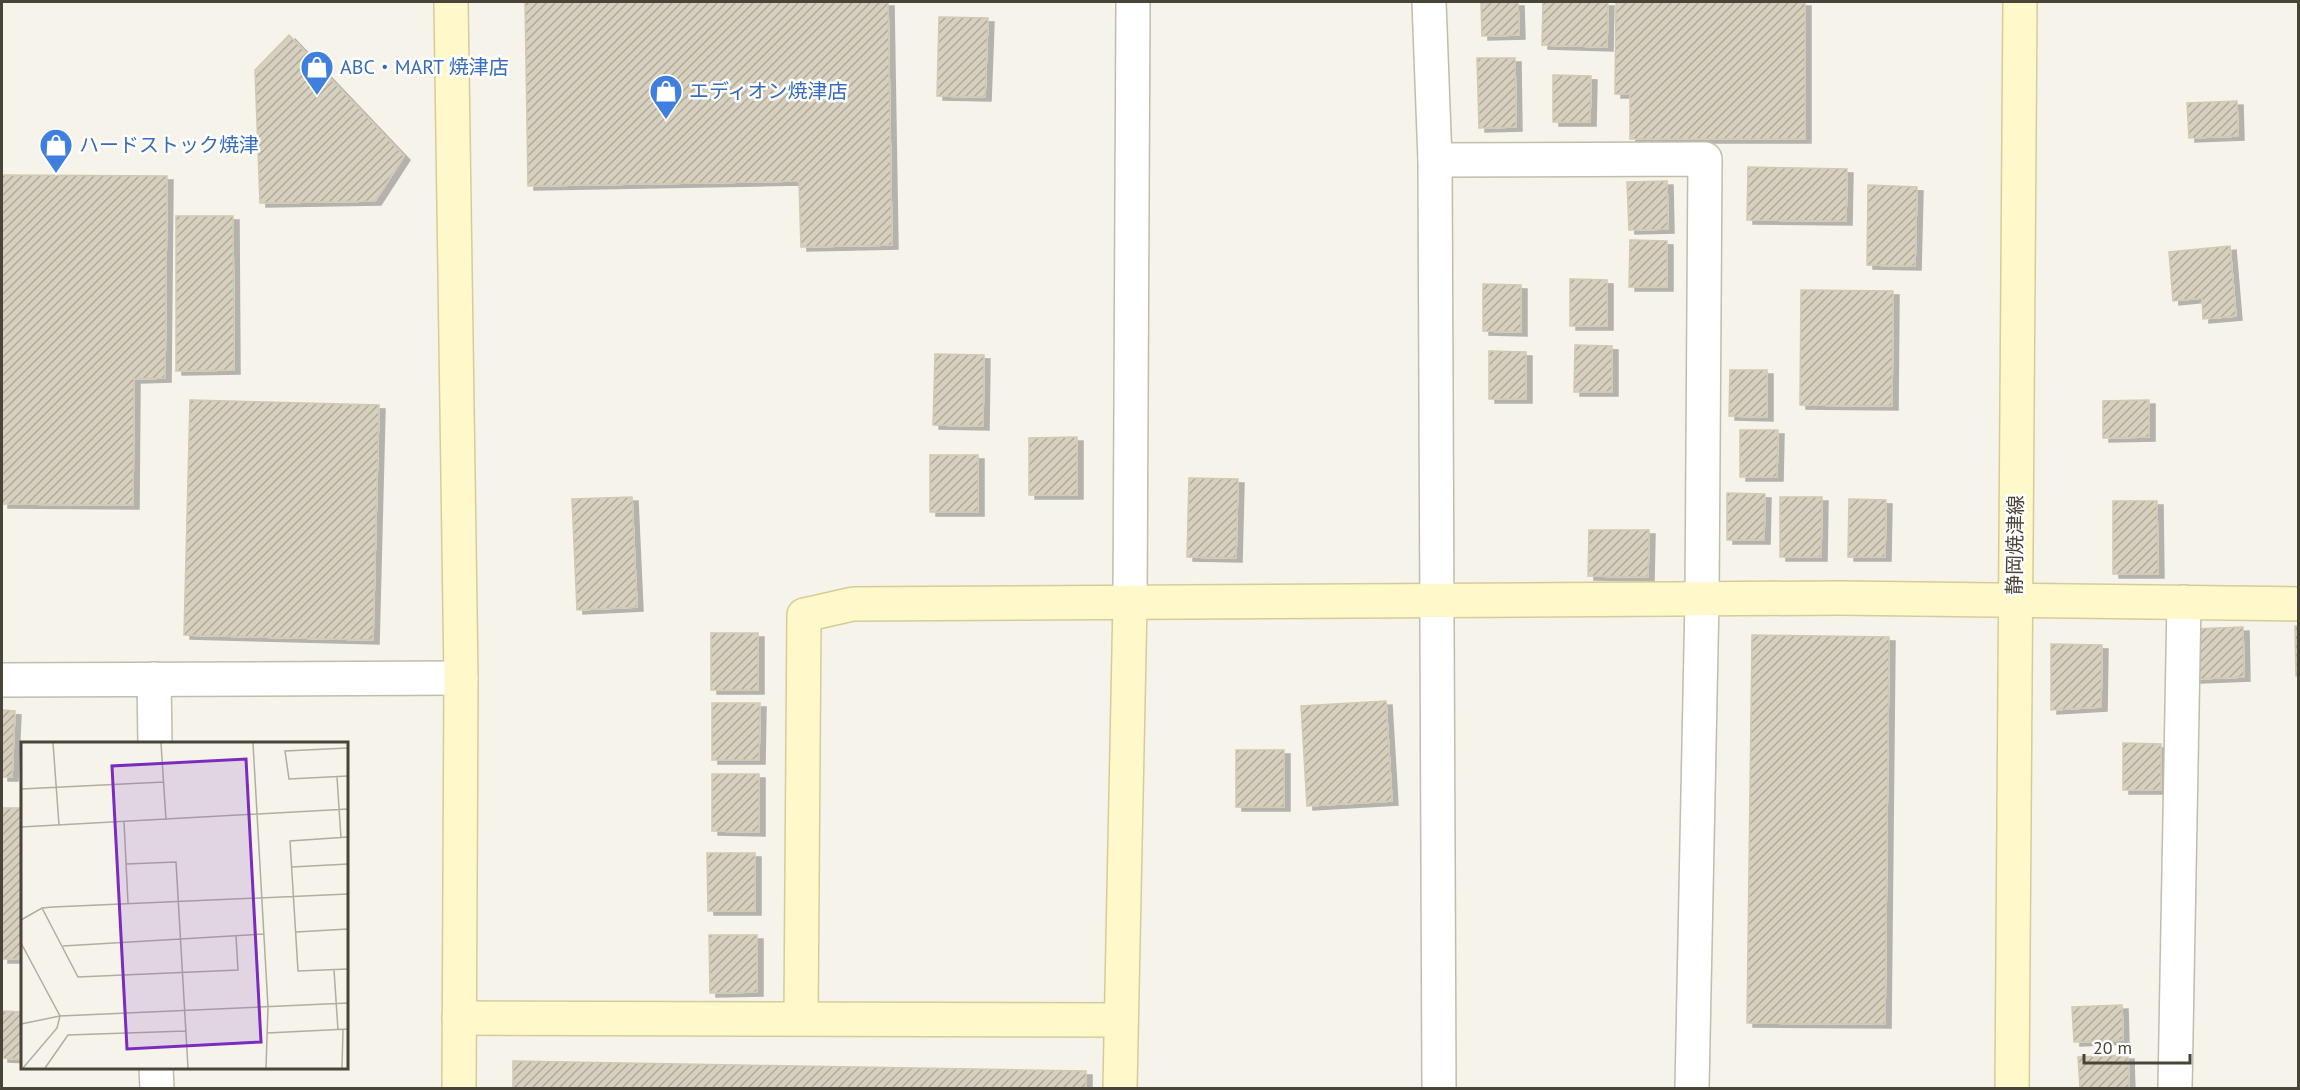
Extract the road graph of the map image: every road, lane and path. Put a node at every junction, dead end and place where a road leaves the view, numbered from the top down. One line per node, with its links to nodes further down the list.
1 (452, 2): 12 (street)
2 (1133, 2): 9 (street)
3 (1429, 2): 5 (street)
4 (2020, 2): 7 (street, 静岡焼津線)
5 (1435, 160): 6 (street); 8 (street)
6 (1702, 598): 7 (street); 8 (street); 24 (street)
7 (2015, 599): 10 (street); 25 (street, 静岡焼津線)
8 (1435, 601): 9 (street); 23 (street)
9 (1131, 602): 16 (street); 18 (street)
10 (2184, 602): 11 (street); 26 (street)
11 (2298, 604)
12 (461, 678): 13 (street); 17 (street)
13 (154, 679): 14 (street); 15 (street)
14 (2, 680)
15 (155, 742)
16 (801, 1017): 17 (street); 18 (street)
17 (459, 1018): 21 (street)
18 (1121, 1020): 22 (street)
19 (156, 1069): 20 (street)
20 (157, 1089)
21 (459, 1089)
22 (1120, 1089)
23 (1439, 1089)
24 (1692, 1089)
25 (2012, 1089)
26 (2175, 1089)

